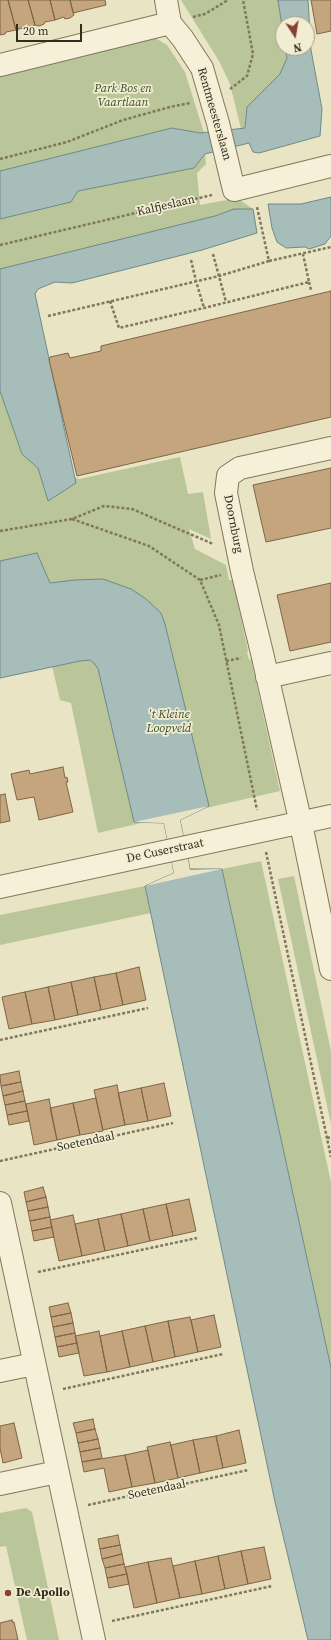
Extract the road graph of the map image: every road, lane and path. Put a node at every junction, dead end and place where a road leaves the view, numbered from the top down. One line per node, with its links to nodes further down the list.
1 (166, 0): 4 (street, Rentmeesterslaan)
2 (228, 0): 4 (path)
3 (243, 0): 6 (path)
4 (170, 23): 5 (street); 6 (street, Rentmeesterslaan)
5 (0, 65)
6 (211, 99): 7 (path); 9 (street, Rentmeesterslaan)
7 (0, 159)
8 (331, 166): 9 (street)
9 (234, 190): 11 (path, Kalfjeslaan)
10 (256, 202): 16 (path)
11 (0, 245)
12 (331, 247): 14 (path)
13 (213, 254): 17 (path)
14 (303, 254): 16 (path); 19 (path)
15 (191, 260): 18 (path)
16 (269, 261): 17 (path)
17 (218, 276): 18 (path); 22 (path)
18 (196, 281): 21 (path); 23 (path)
19 (309, 282): 20 (path); 22 (path)
20 (312, 290)
21 (110, 300): 23 (path); 24 (path)
22 (226, 302): 23 (path)
23 (204, 308)
24 (48, 316)
25 (331, 448): 28 (street, Doornburg)
26 (72, 519): 27 (path); 28 (path); 33 (path)
27 (0, 531)
28 (239, 556): 30 (street, Doornburg)
29 (331, 663): 30 (street)
30 (267, 677): 32 (street, Doornburg)
31 (331, 816): 32 (street, De Cuserstraat)
32 (301, 824): 33 (street, De Cuserstraat); 35 (street, Doornburg)
33 (262, 831): 34 (street, De Cuserstraat); 40 (path)
34 (0, 887)
35 (331, 969)
36 (148, 1008): 37 (path)
37 (0, 1040)
38 (172, 1123): 42 (path, Soetendaal)
39 (331, 1137): 40 (path)
40 (327, 1138): 41 (path)
41 (331, 1157)
42 (0, 1161)
43 (0, 1203): 45 (street)
44 (197, 1238): 45 (path)
45 (16, 1277): 47 (street)
46 (222, 1354): 49 (path)
47 (34, 1364): 48 (street); 49 (street)
48 (0, 1371)
49 (40, 1393): 51 (street)
50 (248, 1470): 53 (path, Soetendaal)
51 (57, 1472): 52 (street); 53 (street)
52 (0, 1484)
53 (65, 1510): 55 (street)
54 (272, 1586): 55 (path)
55 (92, 1633)

